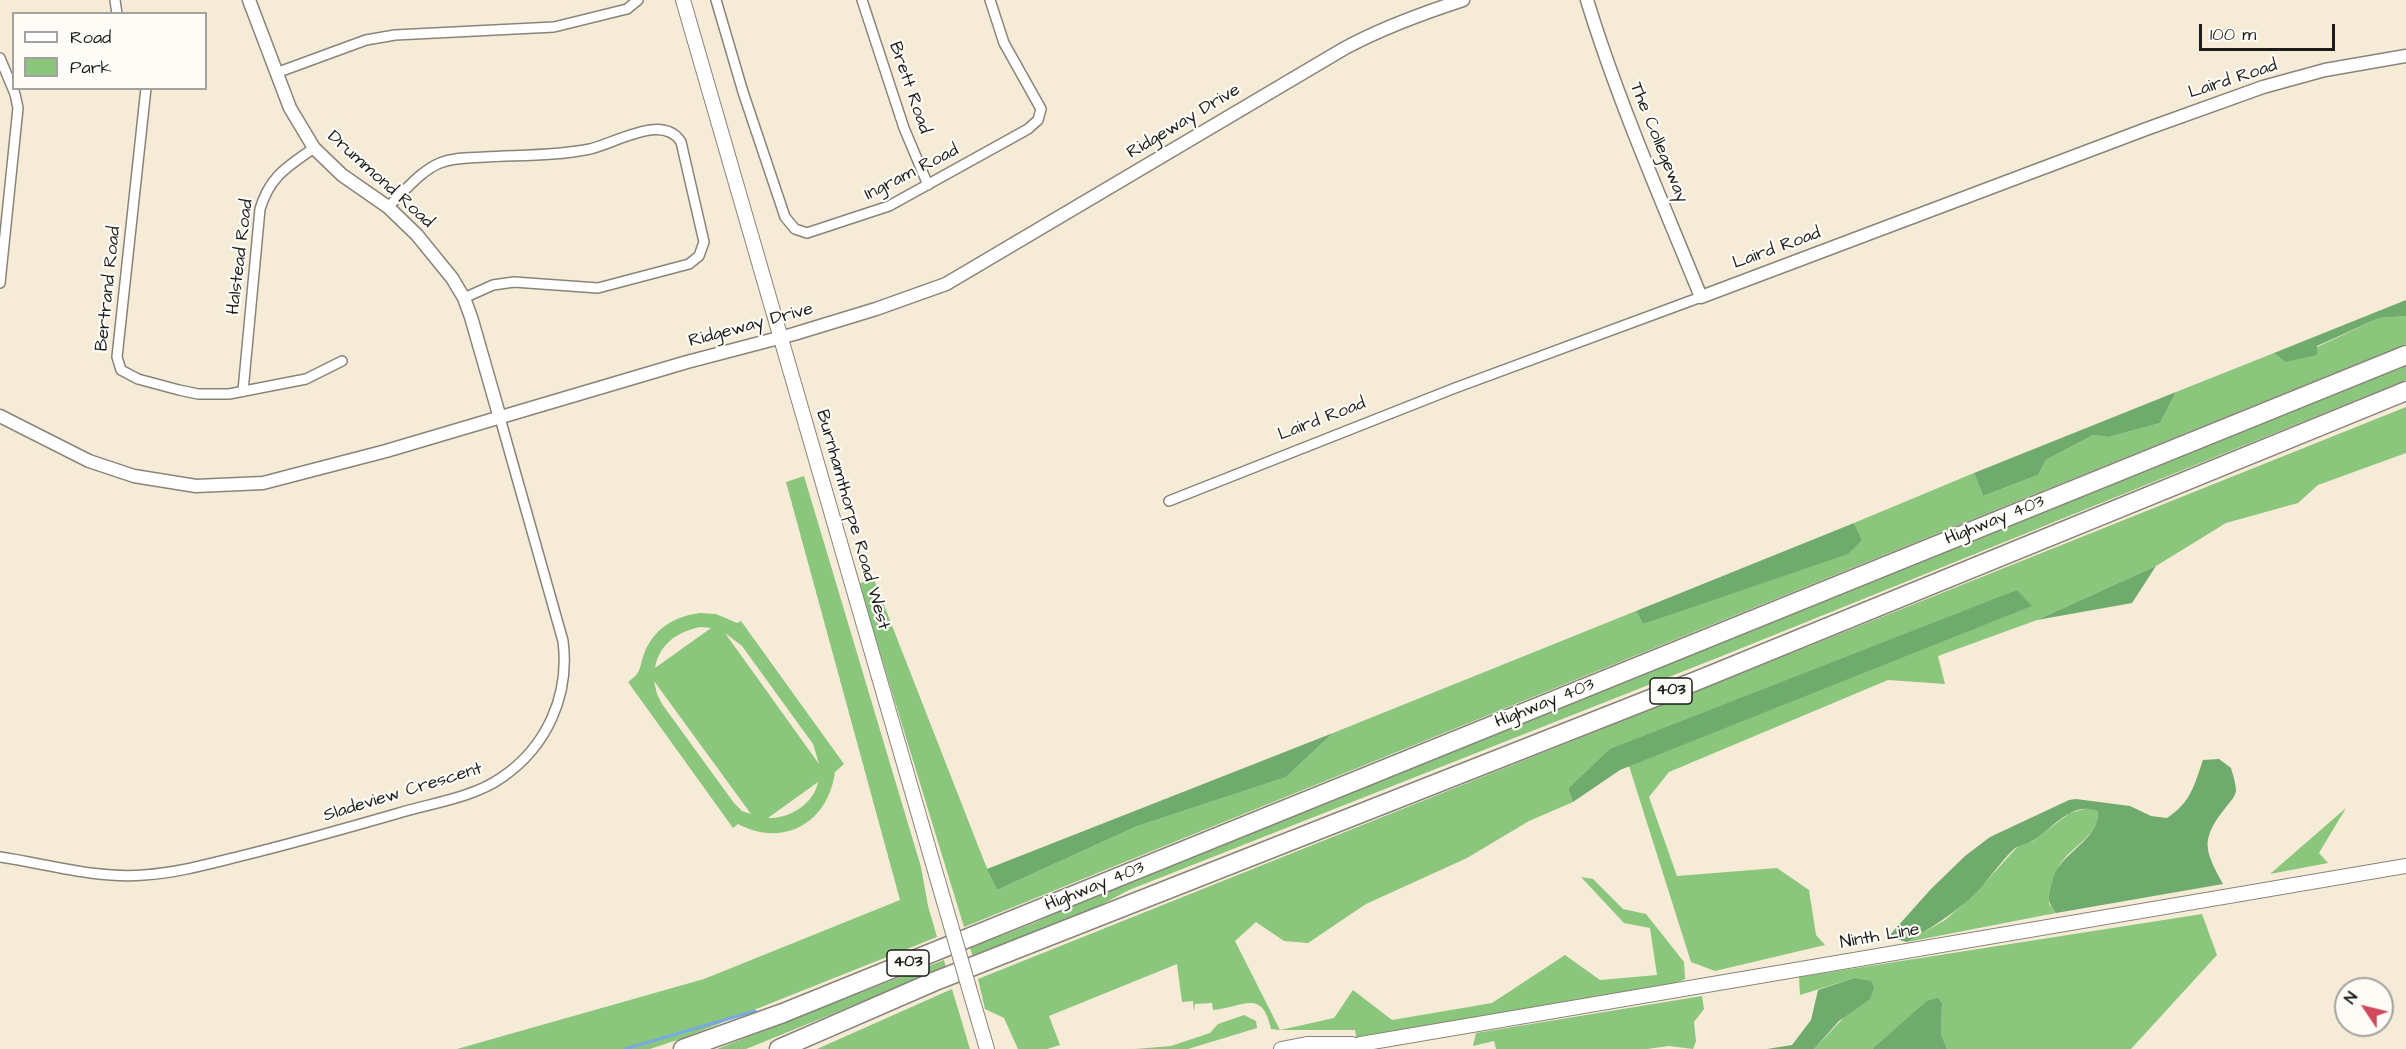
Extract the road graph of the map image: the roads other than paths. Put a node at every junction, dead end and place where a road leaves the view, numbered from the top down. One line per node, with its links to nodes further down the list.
1 (249, 0): 11 (street, Drummond Road)
2 (638, 0): 11 (street)
3 (683, 0): 19 (main road, Burnhamthorpe Road West)
4 (716, 0): 14 (street, Ingram Road)
5 (862, 0): 14 (street, Brett Road)
6 (990, 0): 14 (street, Ingram Road)
7 (1463, 0): 19 (street, Ridgeway Drive)
8 (1587, 0): 17 (street, The Collegeway)
9 (2406, 56): 17 (street, Laird Road)
10 (0, 58): 16 (street)
11 (276, 73): 13 (street, Drummond Road)
12 (146, 90): 22 (street, Bertrand Road)
13 (314, 148): 15 (street, Drummond Road); 22 (street, Halstead Road)
14 (928, 185)
15 (388, 207): 18 (street, Drummond Road); 18 (street)
16 (0, 283)
17 (1701, 297): 26 (street, Laird Road)
18 (464, 298): 25 (street, Drummond Road)
19 (781, 337): 25 (street, Ridgeway Drive); 32 (main road, Burnhamthorpe Road West, bridge)
20 (2406, 355): 30 (highway, Highway 403 / 403)
21 (342, 362): 22 (street, Bertrand Road)
22 (243, 391)
23 (2406, 391): 31 (highway, Highway 403 / 403)
24 (0, 416): 25 (street, Ridgeway Drive)
25 (500, 418): 27 (street, Sladeview Crescent)
26 (1169, 501)
27 (0, 857)
28 (2406, 866): 29 (main road, Ninth Line)
29 (1361, 1044): 33 (main road, Ninth Line); 34 (main road, Ninth Line)
30 (683, 1049)
31 (779, 1049)
32 (987, 1049)
33 (1281, 1049)
34 (1343, 1049)

